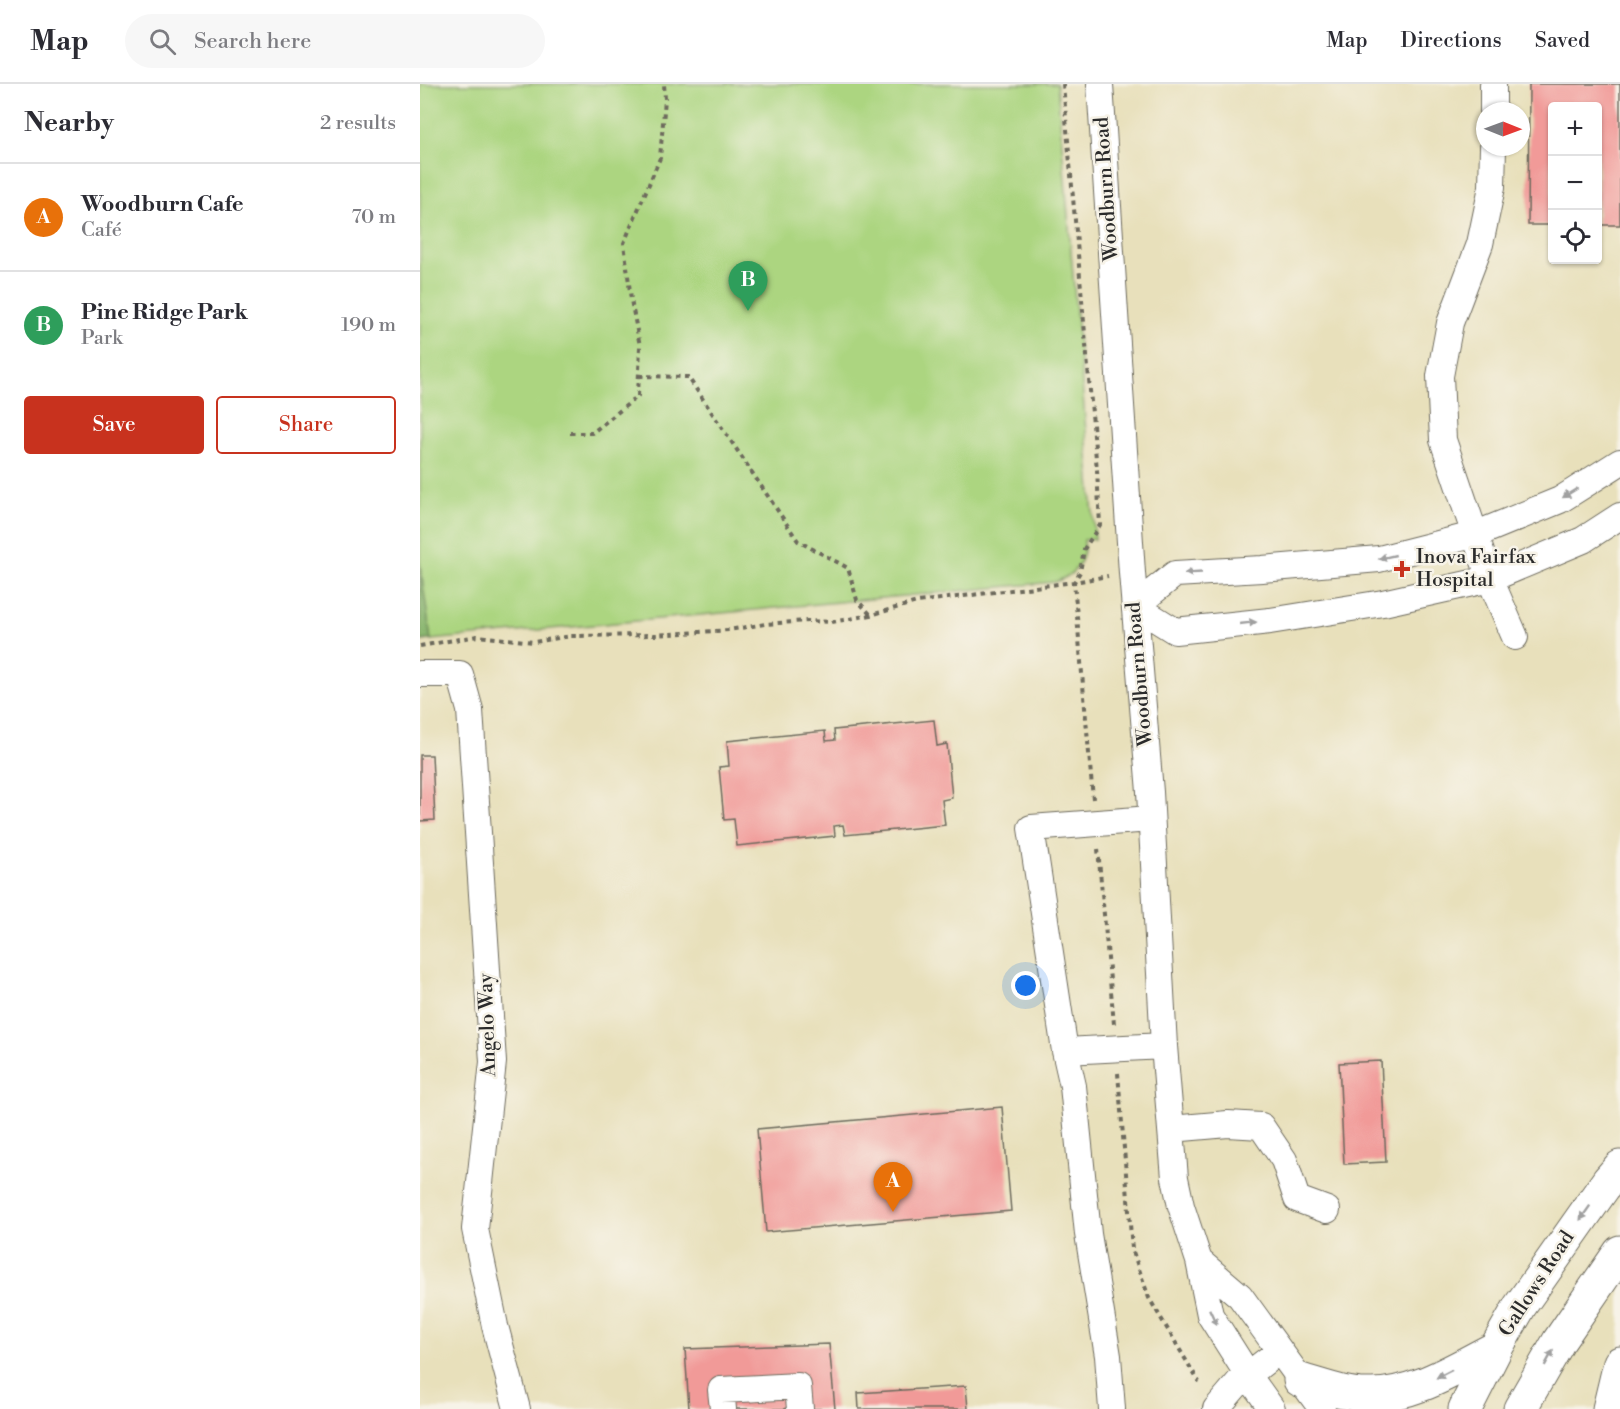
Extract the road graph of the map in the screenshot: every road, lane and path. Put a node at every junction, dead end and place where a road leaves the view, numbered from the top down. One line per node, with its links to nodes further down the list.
1 (664, 84): 7 (path)
2 (1063, 84): 14 (path)
3 (1100, 84): 15 (street, Woodburn Road)
4 (1493, 84): 5 (street)
5 (1493, 102)
6 (1493, 156): 11 (street)
7 (639, 376): 8 (path); 16 (path)
8 (570, 433)
9 (1620, 462): 11 (street, one-way to 11)
10 (1620, 516): 13 (street)
11 (1477, 534): 13 (street); 15 (street, one-way to 15)
12 (1094, 578): 14 (path)
13 (1490, 579): 15 (street, one-way to 13); 17 (street)
14 (1074, 582): 16 (path); 21 (path)
15 (1135, 606): 20 (street, Woodburn Road)
16 (871, 615): 18 (path)
17 (1515, 637)
18 (420, 646)
19 (420, 674): 36 (street, Angelo Way)
20 (1151, 819): 21 (street); 22 (street, Woodburn Road)
21 (1095, 823): 23 (path); 24 (street)
22 (1164, 1046): 23 (street); 25 (street, Woodburn Road)
23 (1116, 1049): 24 (street); 35 (path)
24 (1065, 1052): 39 (street)
25 (1171, 1129): 27 (street); 29 (street, Woodburn Road)
26 (1620, 1167): 30 (main road, Gallows Road, one-way to 30)
27 (1327, 1210)
28 (1620, 1252): 44 (main road, one-way to 28)
29 (1199, 1261): 31 (street); 33 (street, Woodburn Road, one-way to 33)
30 (1496, 1348): 34 (main road, one-way to 34); 43 (main road, Gallows Road)
31 (1279, 1351): 33 (street); 34 (street)
32 (1620, 1363): 45 (main road)
33 (1248, 1375): 40 (street); 41 (street, Woodburn Road)
34 (1300, 1380): 42 (street)
35 (1198, 1382)
36 (517, 1409)
37 (723, 1409): 38 (street)
38 (800, 1409)
39 (1112, 1409)
40 (1216, 1409)
41 (1272, 1409)
42 (1322, 1409)
43 (1465, 1409)
44 (1521, 1409)
45 (1609, 1409)

